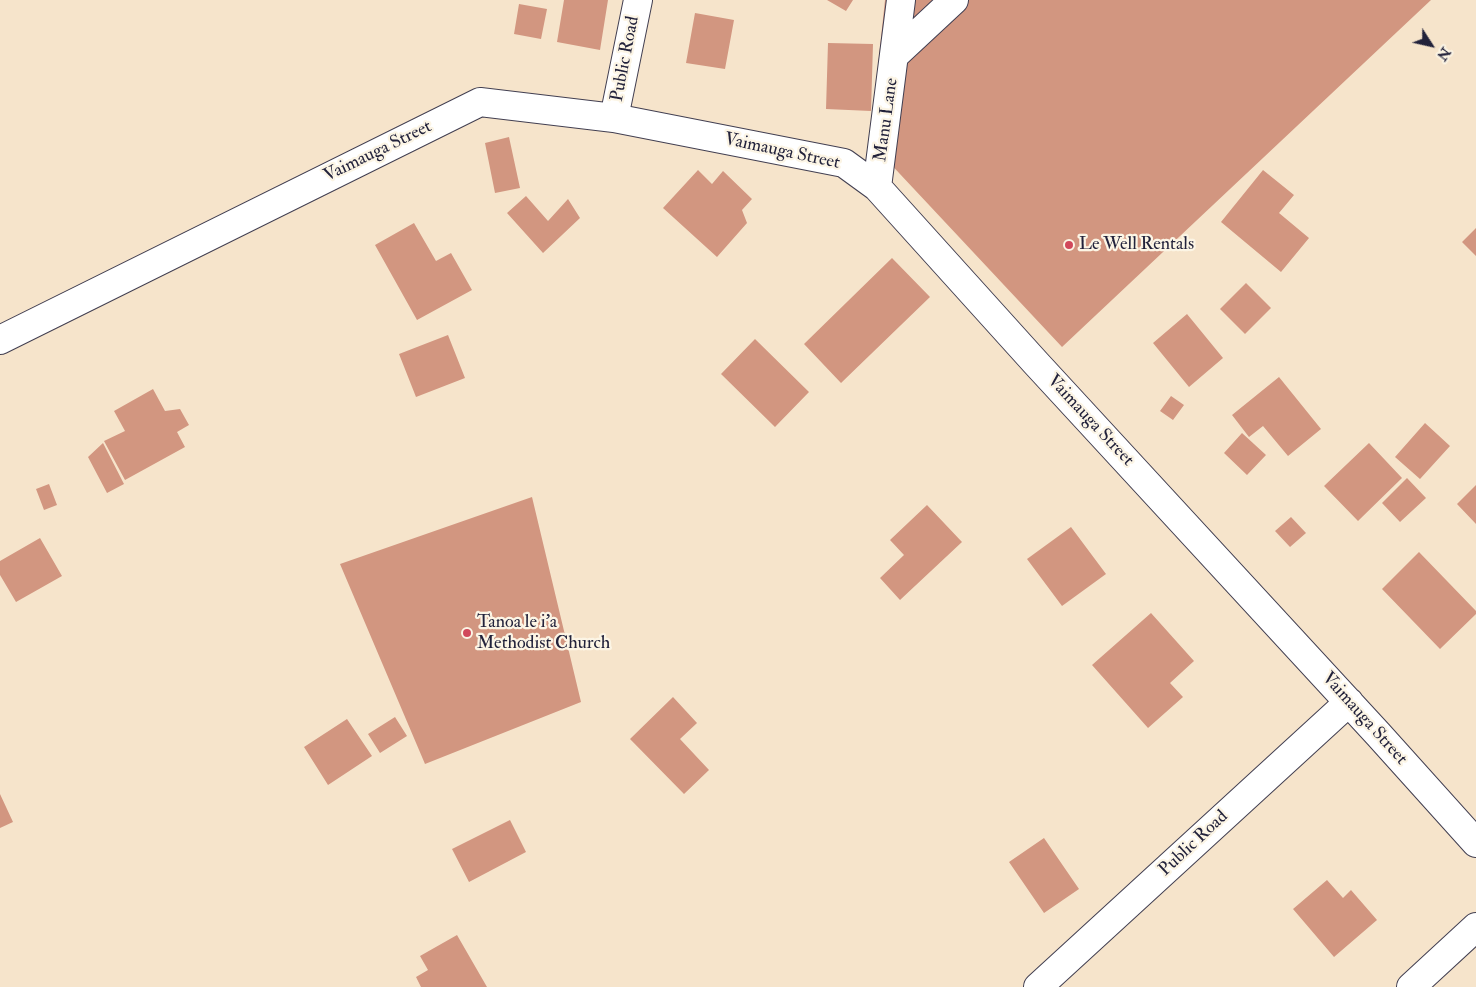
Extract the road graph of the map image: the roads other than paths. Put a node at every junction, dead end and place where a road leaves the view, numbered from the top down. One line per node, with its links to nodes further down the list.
1 (638, 0): 5 (street, Public Road)
2 (901, 0): 4 (street, Manu Lane)
3 (954, 0): 4 (street, Manu Lane)
4 (896, 54): 6 (street, Manu Lane)
5 (614, 118): 6 (street, Vaimauga Street); 7 (street, Vaimauga Street)
6 (878, 187): 8 (street, Vaimauga Street)
7 (0, 340)
8 (1349, 702): 9 (street, Vaimauga Street); 11 (street, Public Road)
9 (1476, 843)
10 (1476, 927): 12 (street)
11 (1038, 987)
12 (1411, 987)

